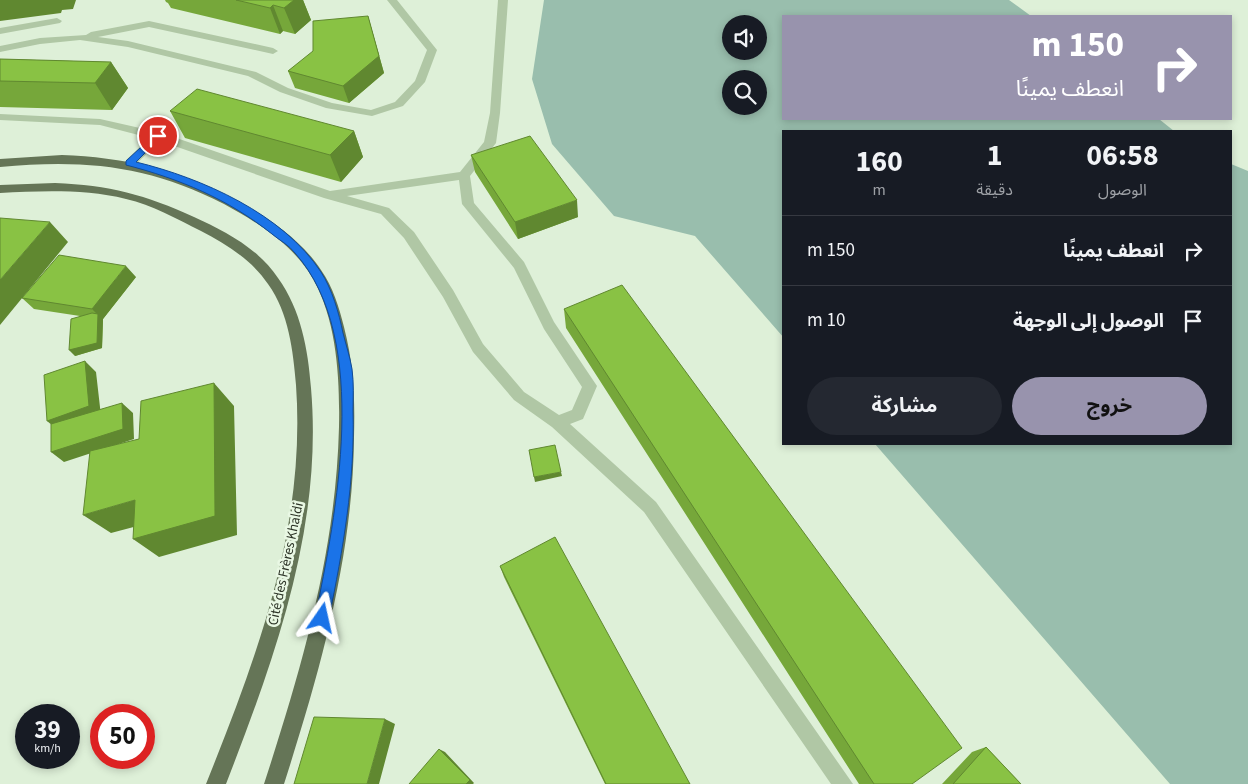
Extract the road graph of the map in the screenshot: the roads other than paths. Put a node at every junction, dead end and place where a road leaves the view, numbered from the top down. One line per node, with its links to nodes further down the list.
1 (392, 0): 5 (street)
2 (503, 0): 12 (street)
3 (57, 21): 4 (street)
4 (0, 31)
5 (80, 37): 6 (street); 7 (street)
6 (0, 49)
7 (273, 51)
8 (0, 117): 9 (street)
9 (158, 136): 11 (street); 14 (street)
10 (0, 163): 11 (main road)
11 (130, 163): 17 (main road)
12 (464, 175): 14 (street); 15 (street)
13 (0, 189): 16 (main road, Cité des Frères Khaldi)
14 (328, 195): 15 (street)
15 (557, 422): 18 (street)
16 (216, 784)
17 (274, 784)
18 (843, 784)

